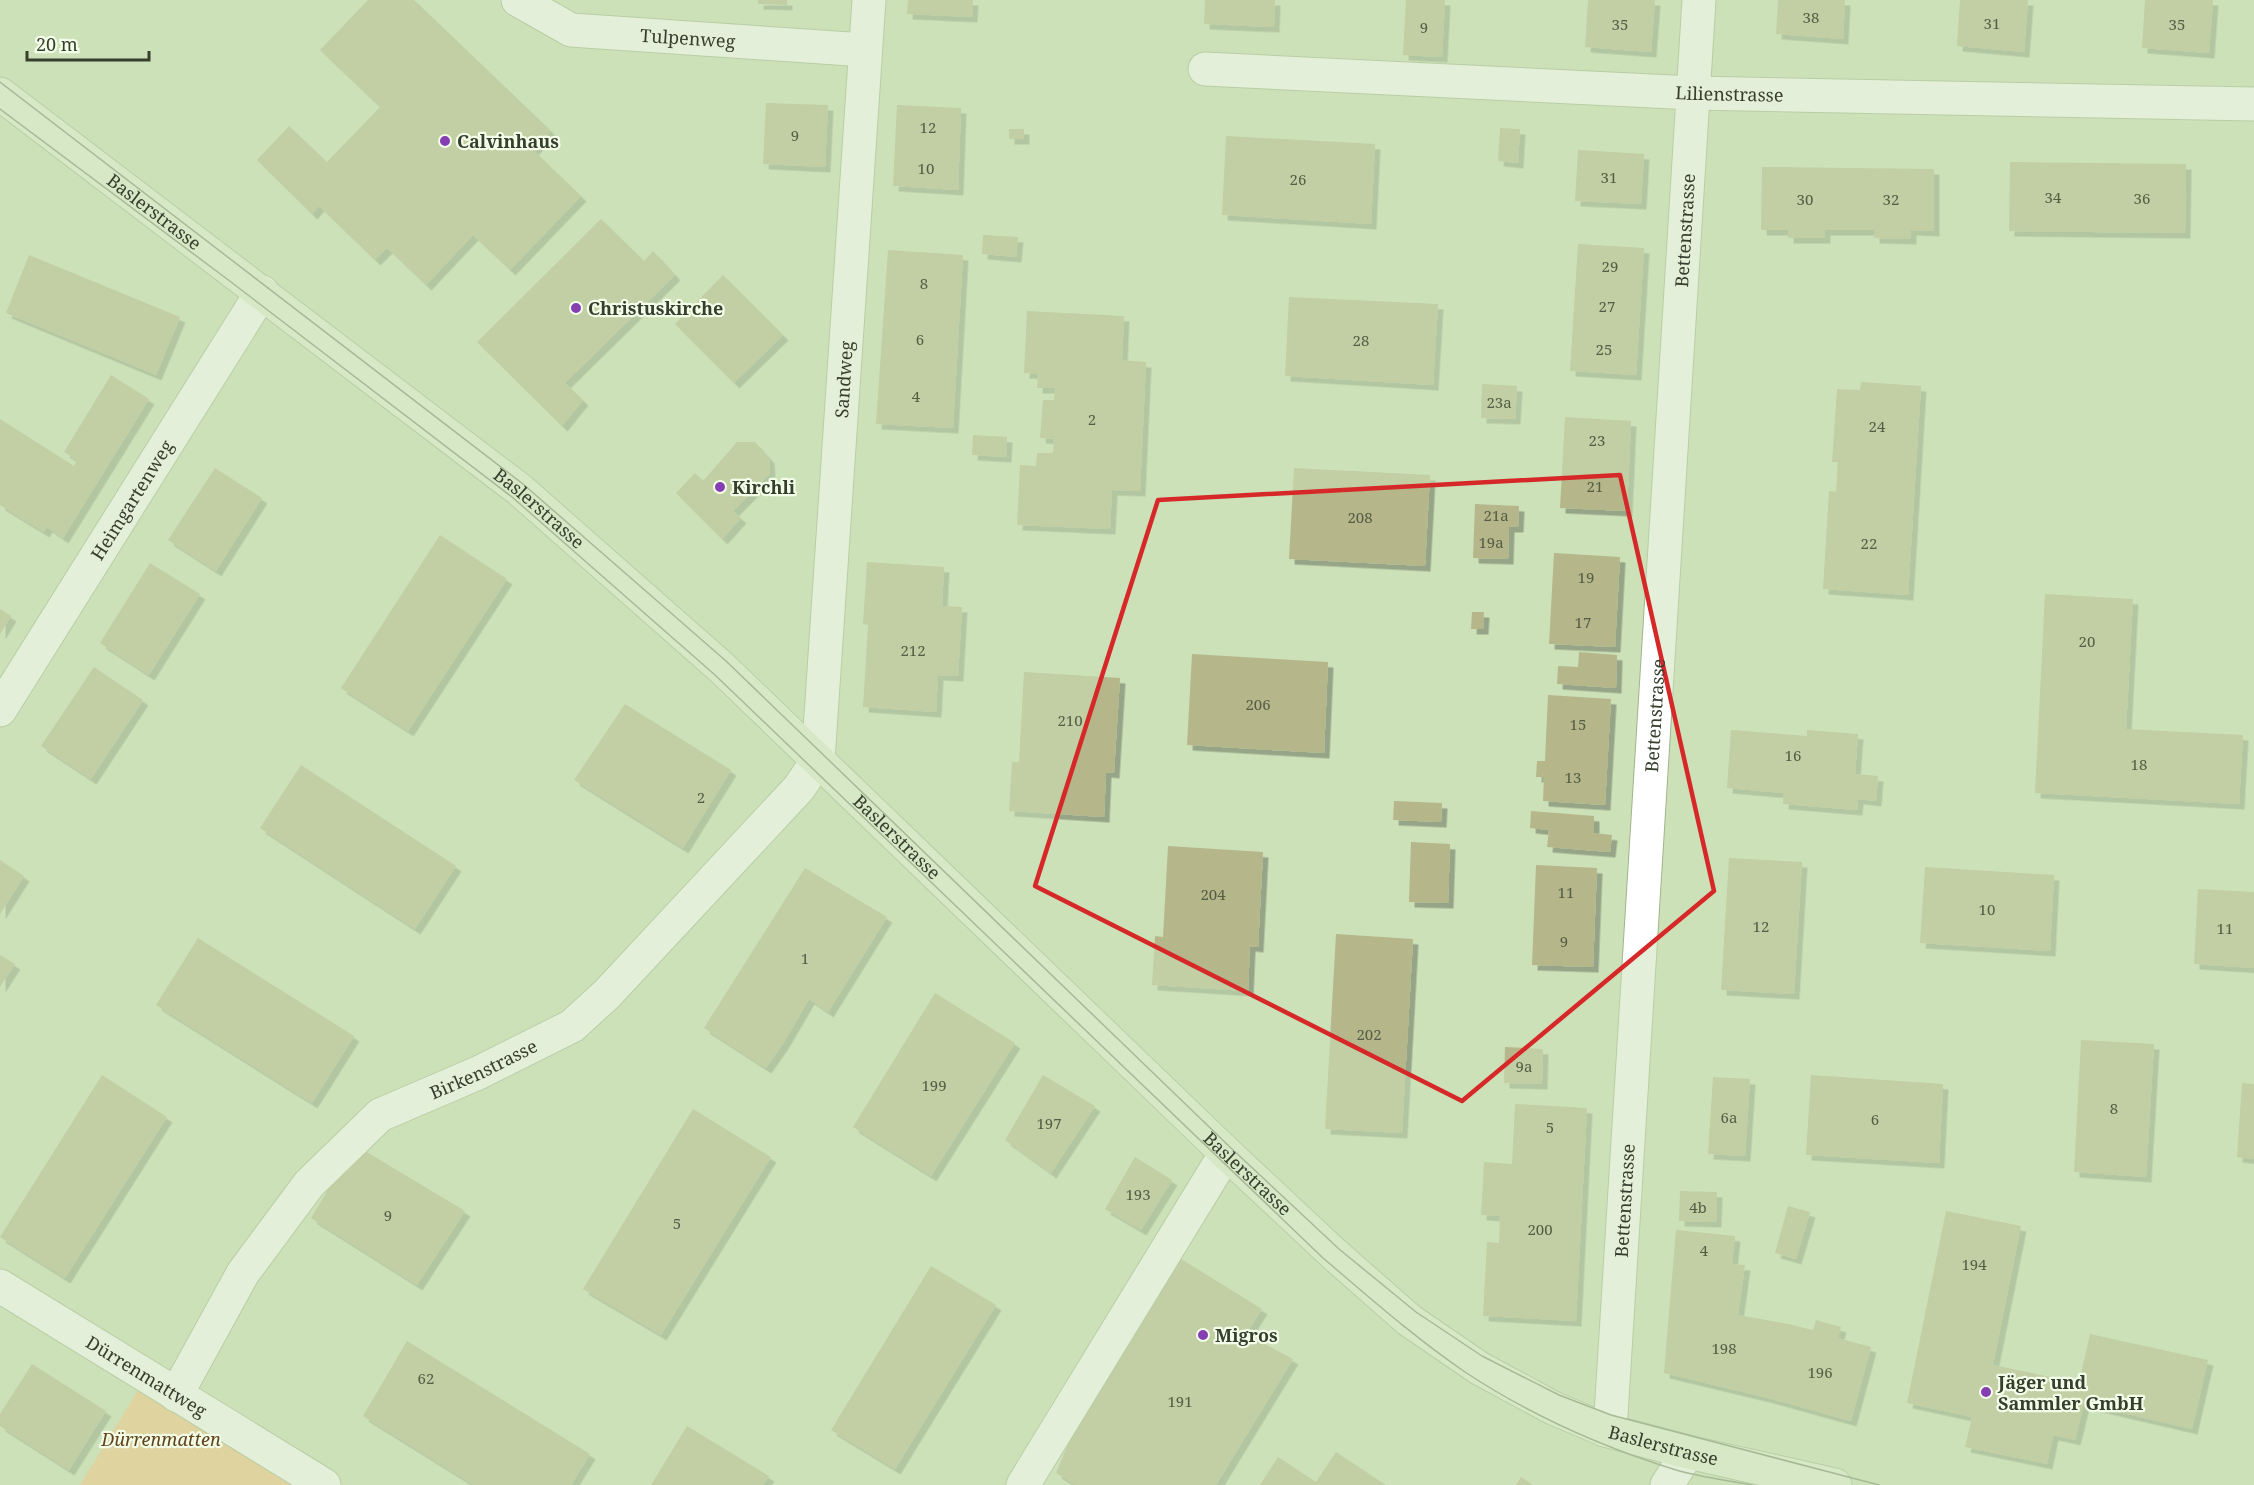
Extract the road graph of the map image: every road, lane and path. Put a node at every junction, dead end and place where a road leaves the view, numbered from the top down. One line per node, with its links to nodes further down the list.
1 (518, 0): 4 (street, Tulpenweg)
2 (868, 0): 4 (street, Sandweg)
3 (1699, 0): 6 (street, Bettenstrasse)
4 (865, 50): 11 (street, Sandweg)
5 (1205, 69): 6 (street, Lilienstrasse)
6 (1693, 93): 8 (street, Lilienstrasse); 15 (street, Bettenstrasse)
7 (0, 94): 9 (main road, Baslerstrasse)
8 (2254, 104)
9 (262, 292): 10 (street, Heimgartenweg); 11 (main road, Baslerstrasse)
10 (0, 710)
11 (818, 759): 12 (main road, Baslerstrasse); 14 (street, Birkenstrasse)
12 (1226, 1153): 15 (main road, Baslerstrasse); 18 (street)
13 (0, 1286): 14 (street, Dürrenmattweg)
14 (176, 1395): 17 (street, Dürrenmattweg)
15 (1605, 1430): 16 (main road, Baslerstrasse)
16 (1688, 1452): 19 (street); 20 (main road, Baslerstrasse)
17 (324, 1485)
18 (1023, 1485)
19 (1667, 1485)
20 (1835, 1485)

